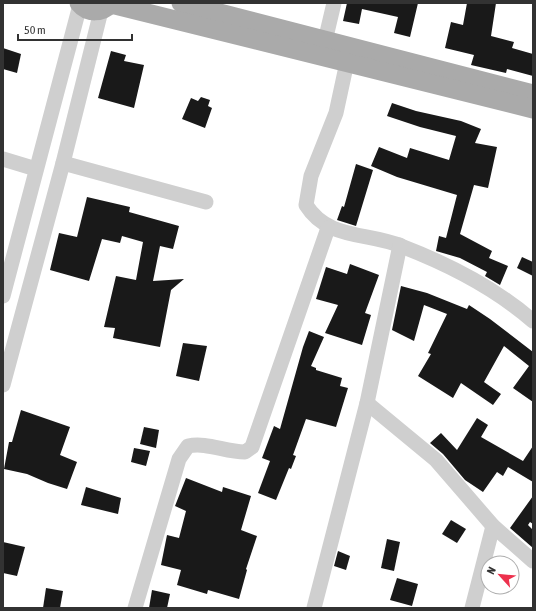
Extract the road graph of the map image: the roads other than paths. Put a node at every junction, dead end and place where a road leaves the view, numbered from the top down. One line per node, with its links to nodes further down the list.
1 (181, 3): 5 (main road)
2 (334, 3): 5 (street)
3 (80, 4): 4 (main road); 11 (street)
4 (108, 6): 6 (main road); 10 (street)
5 (324, 41): 7 (main road)
6 (347, 62): 8 (main road); 13 (street)
7 (533, 94)
8 (533, 109)
9 (3, 159): 11 (street)
10 (63, 163): 12 (street); 17 (street)
11 (36, 168): 15 (street)
12 (206, 202)
13 (328, 228): 14 (street); 21 (street)
14 (400, 245): 16 (street); 18 (street)
15 (3, 296)
16 (533, 321)
17 (3, 385)
18 (368, 403): 19 (street); 22 (street)
19 (493, 526): 20 (street); 23 (street)
20 (533, 561)
21 (135, 608)
22 (314, 608)
23 (472, 608)

